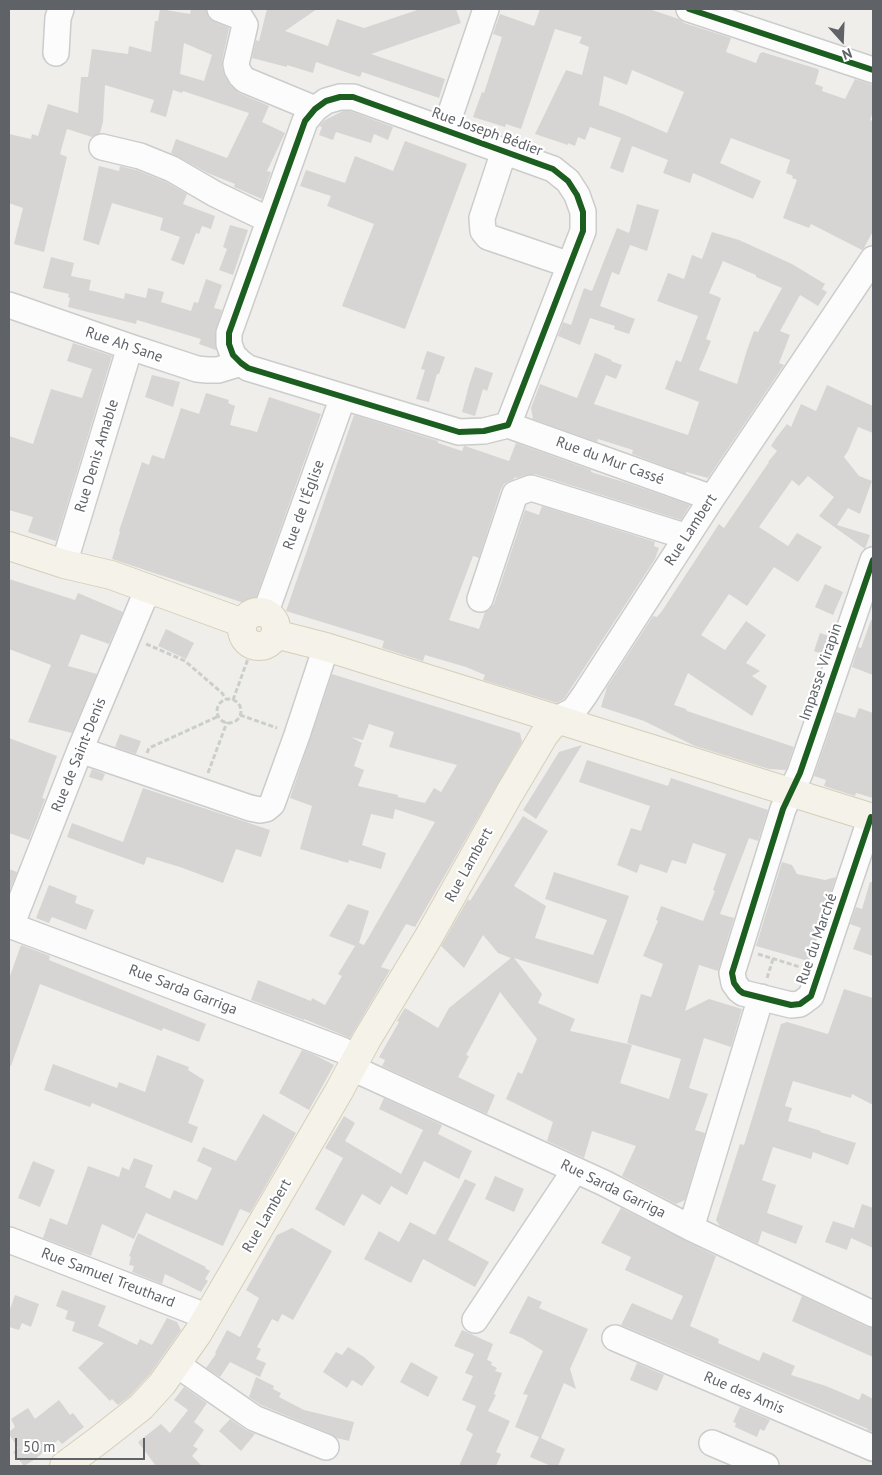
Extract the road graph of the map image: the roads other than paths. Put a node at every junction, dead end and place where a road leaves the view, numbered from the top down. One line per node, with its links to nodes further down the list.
1 (61, 9): 6 (street)
2 (220, 9): 8 (street)
3 (486, 9): 9 (street)
4 (689, 9): 5 (street)
5 (727, 15): 7 (street)
6 (56, 53)
7 (873, 70)
8 (315, 109): 9 (street, Rue Joseph Bédier); 12 (street)
9 (445, 130): 11 (street, Rue Joseph Bédier)
10 (102, 147): 12 (street)
11 (504, 151): 14 (street, Rue Joseph Bédier); 14 (street)
12 (269, 220): 17 (street)
13 (873, 259): 20 (street, Rue Lambert)
14 (570, 265): 19 (street, Rue Joseph Bédier)
15 (9, 306): 16 (street, Rue Ah Sane)
16 (130, 348): 17 (street, Rue Ah Sane); 24 (street, Rue Denis Amable)
17 (241, 363): 18 (street)
18 (343, 397): 19 (street); 27 (street, Rue de l'Église)
19 (508, 425): 20 (street, Rue du Mur Cassé)
20 (712, 498): 21 (street, Rue Lambert)
21 (686, 538): 26 (street); 29 (street, Rue Lambert)
22 (9, 546): 24 (main road)
23 (873, 560): 31 (street, Impasse Virapin)
24 (64, 564): 25 (main road)
25 (150, 595): 27 (main road); 30 (street, Rue de Saint-Denis)
26 (480, 599)
27 (251, 626): 28 (main road)
28 (326, 647): 29 (main road); 30 (street)
29 (557, 719): 31 (main road); 35 (main road, Rue Lambert)
30 (80, 750): 33 (street, Rue de Saint-Denis)
31 (792, 792): 32 (main road); 34 (street, Rue du Marché)
32 (872, 818): 34 (street, Rue du Marché)
33 (10, 925): 35 (street, Rue Sarda Garriga)
34 (761, 998): 37 (street)
35 (354, 1063): 36 (street, Rue Sarda Garriga); 40 (main road, Rue Lambert)
36 (575, 1170): 37 (street, Rue Sarda Garriga); 41 (street)
37 (690, 1228): 39 (street, Rue Sarda Garriga)
38 (9, 1240): 40 (street, Rue Samuel Treuthard)
39 (873, 1314)
40 (208, 1317): 43 (main road, Rue Lambert)
41 (475, 1320)
42 (615, 1338): 46 (street, Rue des Amis)
43 (176, 1364): 45 (street); 47 (main road, Rue Lambert)
44 (712, 1443): 48 (street)
45 (326, 1447)
46 (873, 1448)
47 (64, 1466)
48 (766, 1466)

